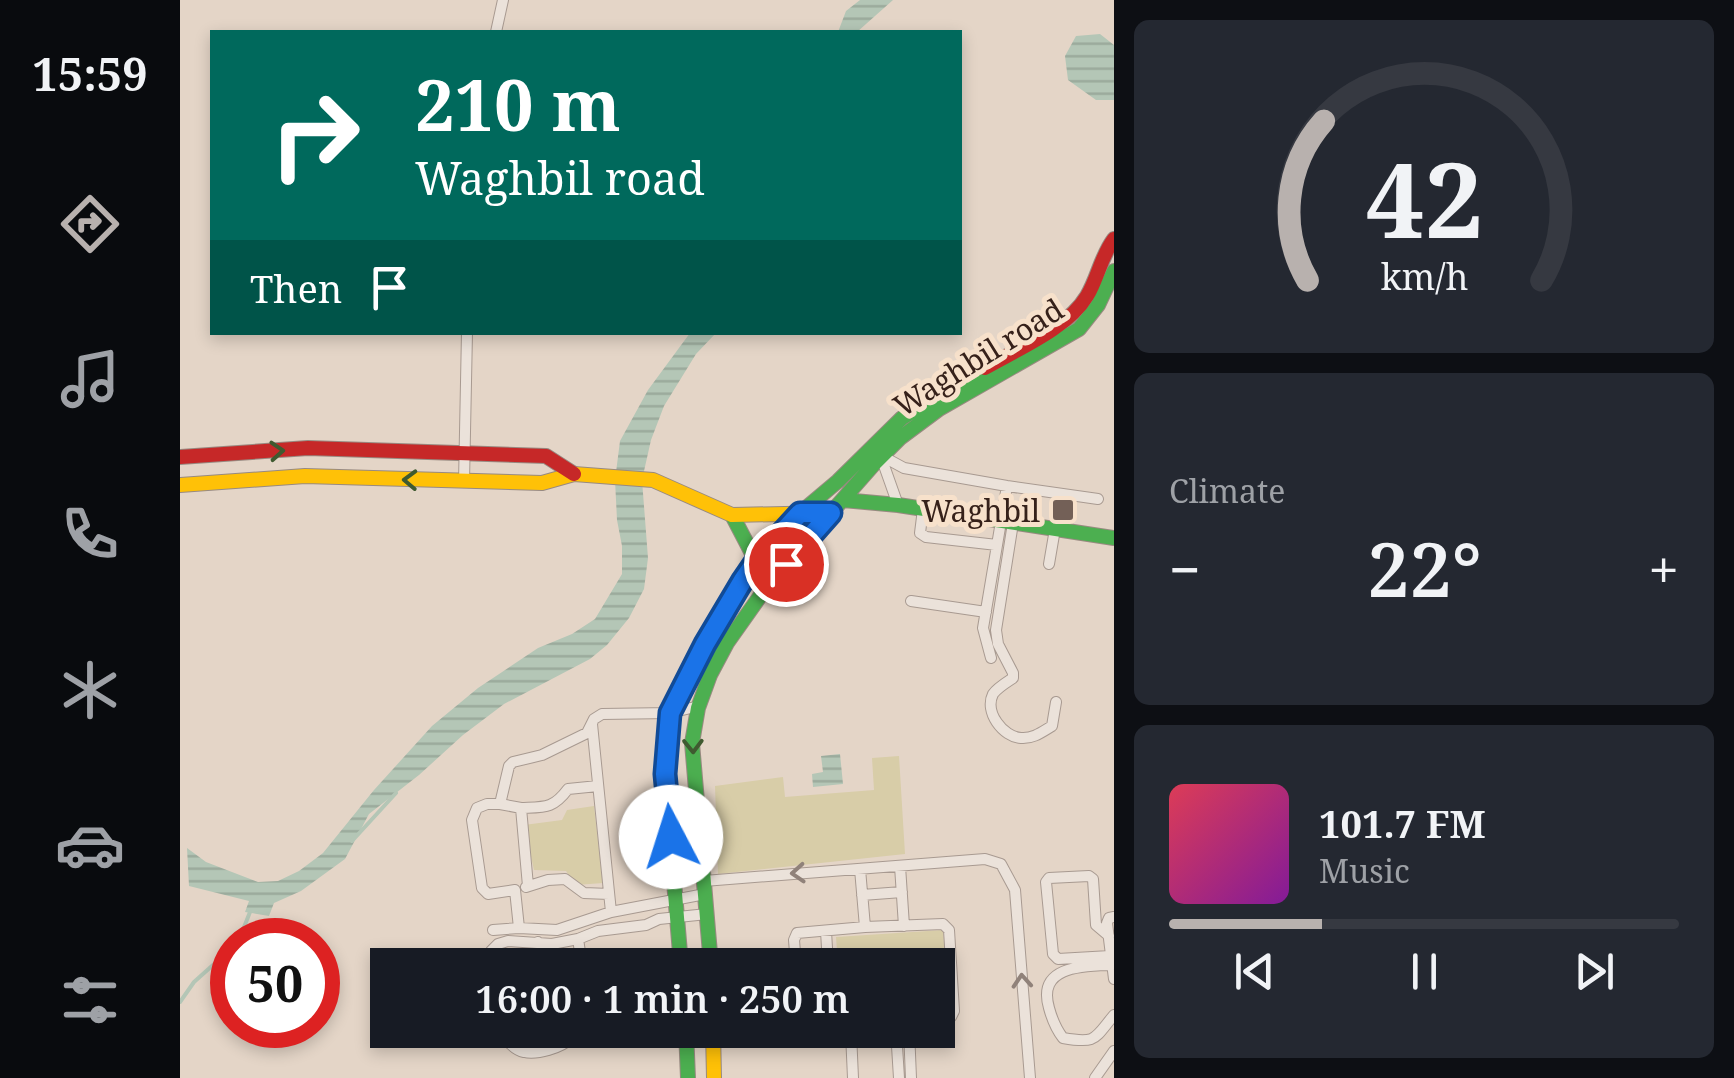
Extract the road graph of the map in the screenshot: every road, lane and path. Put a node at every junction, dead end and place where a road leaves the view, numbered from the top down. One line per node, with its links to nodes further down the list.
1 (503, 0): 2 (street)
2 (496, 30)
3 (1114, 239): 5 (main road, Waghbil road)
4 (1114, 271): 6 (main road, Waghbil road)
5 (1091, 288): 6 (main road); 7 (main road, Waghbil road)
6 (1103, 300): 7 (main road, Waghbil road)
7 (1069, 326): 9 (main road, Waghbil road)
8 (467, 335): 10 (street)
9 (876, 451): 15 (street); 17 (main road, Waghbil road); 18 (street); 20 (main road, Waghbil road)
10 (464, 454): 11 (main road, one-way to 10); 12 (main road); 13 (street)
11 (180, 457)
12 (574, 474): 13 (main road); 22 (main road)
13 (464, 482): 14 (main road, one-way to 14)
14 (180, 486)
15 (1007, 486): 16 (street); 23 (street)
16 (1098, 499)
17 (844, 500): 18 (main road); 21 (main road, Waghbil road)
18 (898, 505): 19 (main road)
19 (923, 509): 23 (main road); 26 (street)
20 (800, 513): 21 (main road); 22 (main road); 28 (main road, Waghbil road)
21 (831, 513): 29 (main road, Waghbil road)
22 (732, 515): 28 (main road)
23 (1007, 523): 24 (main road); 26 (street); 33 (street)
24 (1055, 529): 25 (main road); 27 (street)
25 (1114, 538)
26 (998, 545): 31 (street)
27 (1049, 564)
28 (753, 566): 29 (main road); 35 (main road, Waghbil road)
29 (769, 585): 34 (main road, Waghbil road)
30 (910, 601): 31 (street)
31 (986, 612): 32 (street)
32 (991, 658)
33 (1056, 702)
34 (699, 706): 35 (street); 43 (main road, Waghbil road, one-way to 43)
35 (670, 713): 36 (street); 48 (main road, Waghbil road)
36 (592, 724): 37 (street); 38 (street)
37 (598, 786): 39 (street); 46 (street)
38 (500, 804): 39 (street); 44 (street)
39 (521, 808): 42 (street)
40 (900, 866): 41 (street); 45 (street); 87 (street, one-way to 40)
41 (860, 869): 43 (street, one-way to 43); 47 (street)
42 (528, 886): 44 (street); 46 (street)
43 (705, 888): 48 (street); 50 (main road, Waghbil road)
44 (515, 890): 55 (street)
45 (902, 892): 47 (street); 53 (street)
46 (609, 894): 49 (street)
47 (862, 895): 54 (street)
48 (676, 900): 49 (street); 51 (main road, Waghbil road)
49 (611, 912): 55 (street)
50 (707, 914): 51 (street); 65 (main road, Waghbil road)
51 (678, 917): 59 (street); 64 (main road, Waghbil road)
52 (1114, 917): 58 (street)
53 (904, 926): 54 (street); 68 (street)
54 (865, 927): 57 (street)
55 (519, 928): 56 (street)
56 (493, 930)
57 (826, 931): 66 (street); 67 (street)
58 (1108, 936): 69 (street); 69 (street)
59 (578, 939): 60 (street); 63 (street)
60 (538, 942): 61 (street); 62 (street)
61 (495, 948)
62 (539, 948)
63 (579, 948)
64 (680, 948)
65 (710, 948)
66 (795, 948)
67 (827, 948)
68 (949, 948)
69 (1111, 961): 70 (street); 71 (street)
70 (1114, 978)
71 (1114, 1014)
72 (516, 1048): 73 (street)
73 (552, 1048)
74 (687, 1048): 81 (main road)
75 (713, 1048): 80 (main road)
76 (852, 1048): 84 (street)
77 (898, 1048): 85 (street)
78 (910, 1048): 86 (street)
79 (1114, 1051): 88 (street)
80 (713, 1054): 81 (main road); 83 (main road)
81 (688, 1055): 82 (main road)
82 (688, 1078)
83 (714, 1078)
84 (853, 1078)
85 (900, 1078)
86 (911, 1078)
87 (1030, 1078)
88 (1095, 1078)

